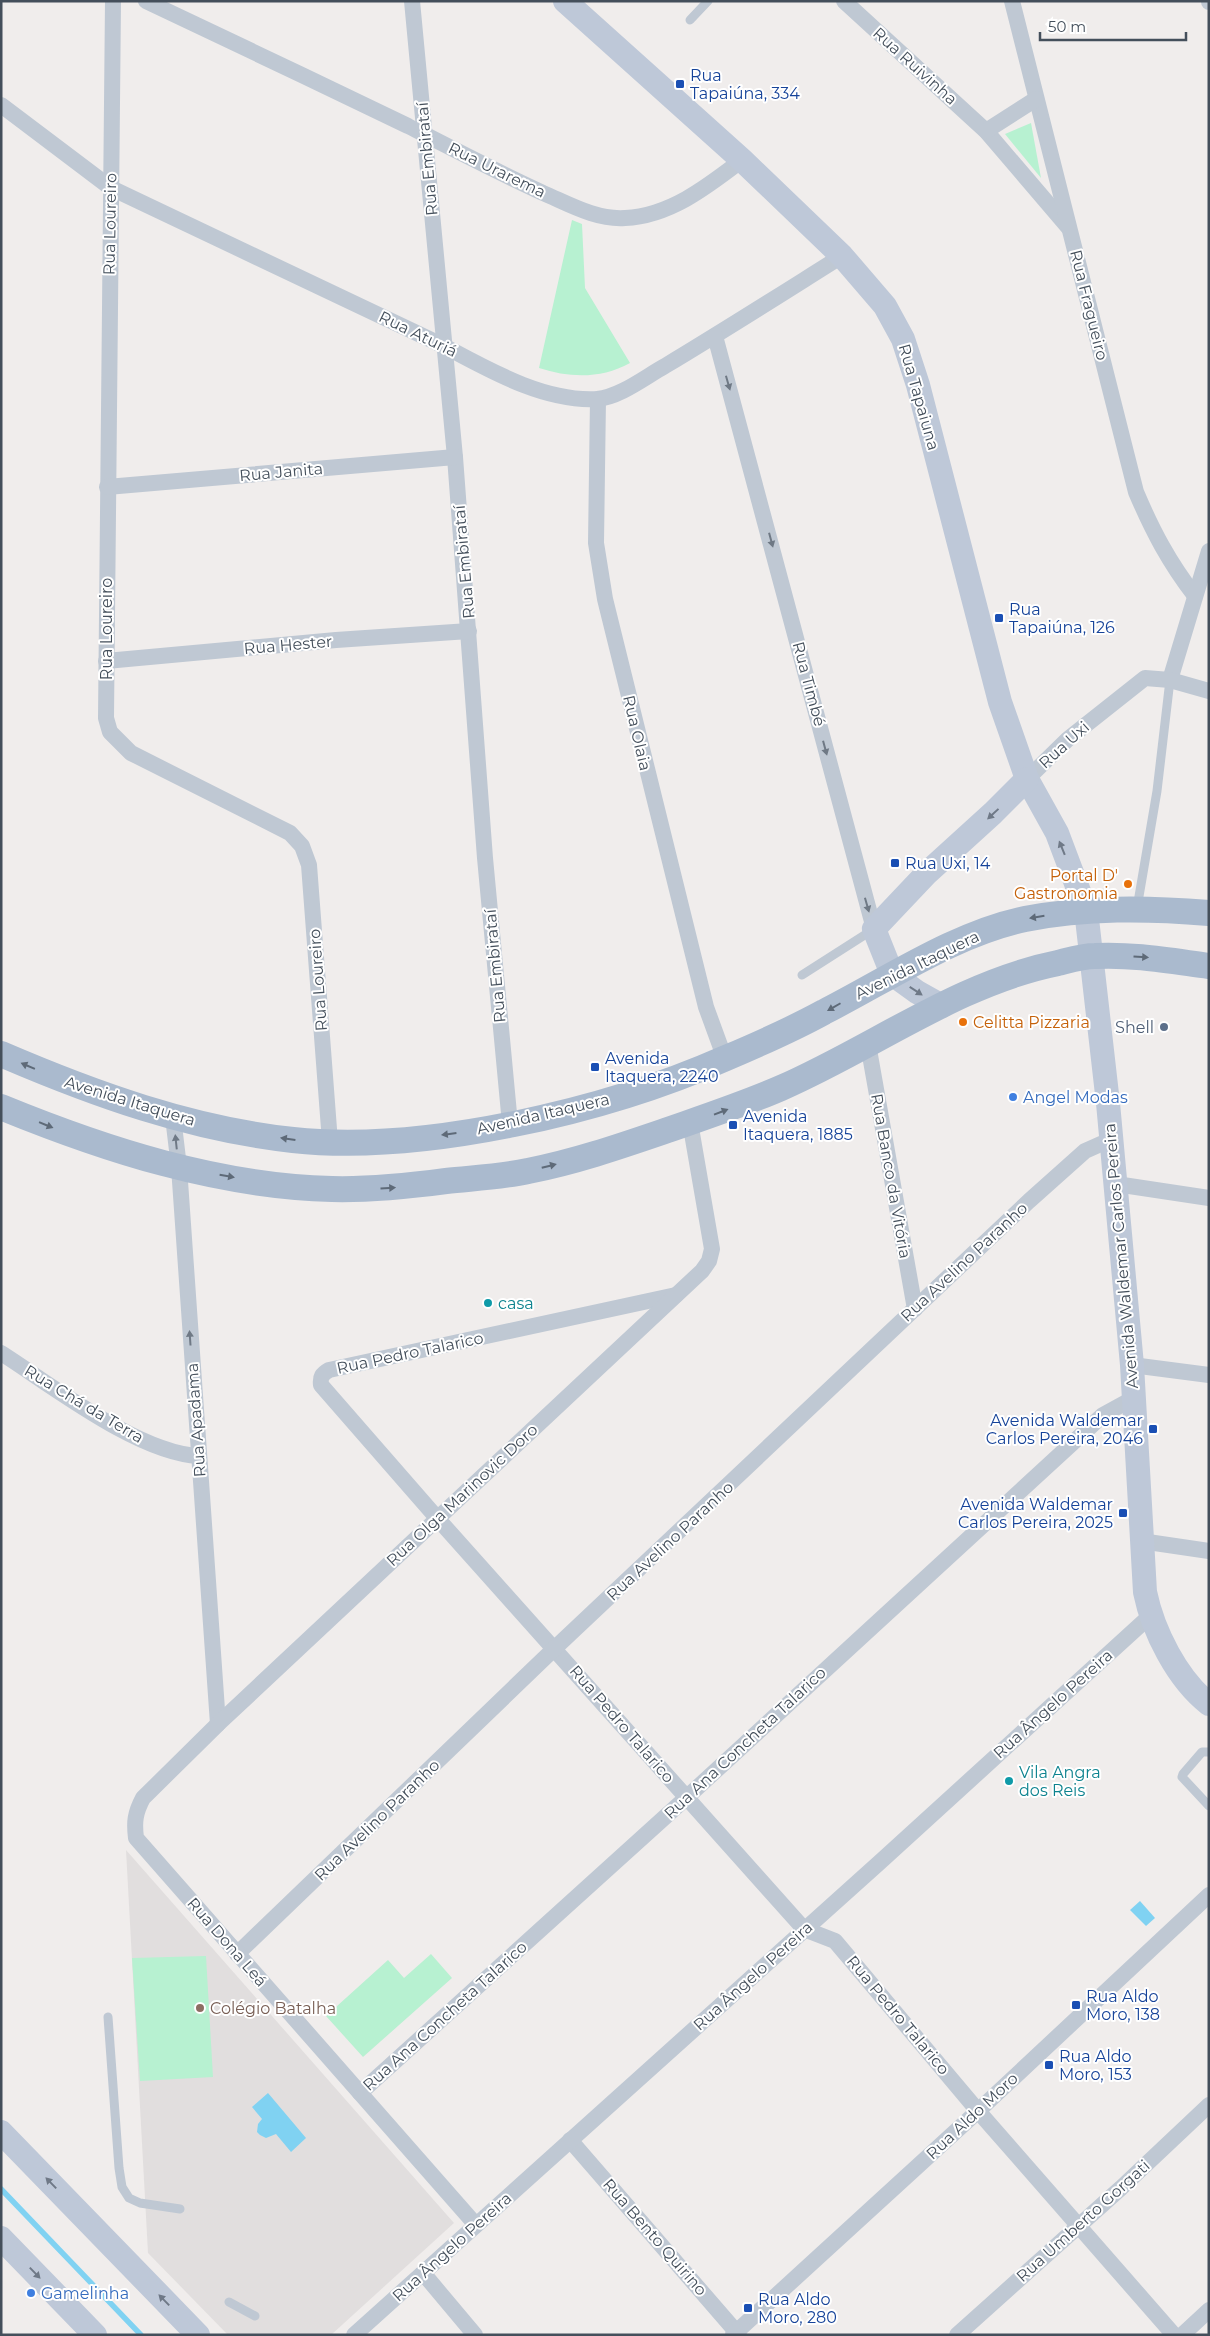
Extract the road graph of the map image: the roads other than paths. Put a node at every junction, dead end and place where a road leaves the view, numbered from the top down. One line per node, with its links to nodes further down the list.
1 (113, 1): 14 (street, Rua Loureiro)
2 (146, 1): 12 (street, Rua Urarema)
3 (412, 1): 12 (street, Rua Embirataí)
4 (565, 1): 13 (street, Rua Tapaiuna)
5 (708, 1): 8 (lane)
6 (844, 1): 11 (street, Rua Ruivinha)
7 (1012, 1): 9 (street, Rua Fragueiro)
8 (690, 20)
9 (1036, 99): 11 (street); 15 (street, Rua Fragueiro)
10 (1, 104): 14 (street, Rua Aturiá)
11 (986, 131): 15 (street, Rua Ruivinha)
12 (424, 135): 13 (street, Rua Urarema); 18 (street, Rua Embirataí)
13 (742, 160): 16 (street, Rua Tapaiuna)
14 (111, 188): 18 (street, Rua Aturiá); 21 (street, Rua Loureiro)
15 (1071, 231): 23 (street, Rua Fragueiro)
16 (842, 256): 17 (street, Rua Aturiá); 28 (street, Rua Tapaiuna)
17 (715, 336): 19 (street, Rua Aturiá); 32 (street, Rua Timbé, one-way to 32)
18 (444, 346): 19 (street, Rua Aturiá); 20 (street, Rua Embirataí)
19 (598, 399): 40 (street, Rua Olaia)
20 (456, 457): 21 (street, Rua Janita); 24 (street, Rua Embirataí)
21 (107, 487): 25 (street, Rua Loureiro)
22 (1209, 551): 23 (street)
23 (1195, 596): 26 (street)
24 (470, 631): 25 (street, Rua Hester); 44 (street, Rua Embirataí)
25 (106, 661): 46 (street, Rua Loureiro)
26 (1170, 680): 27 (street, Rua Uxi); 28 (street, Rua Uxi); 29 (lane)
27 (1209, 690)
28 (1027, 779): 30 (street, Rua Tapaiuna, one-way to 28); 32 (street, Rua Uxi, one-way to 32)
29 (1137, 908): 30 (main road, Avenida Itaquera); 31 (main road, Avenida Itaquera)
30 (1086, 910): 33 (street, Avenida Waldemar Carlos Pereira); 35 (main road, Avenida Itaquera, one-way to 35)
31 (1209, 913)
32 (874, 929): 35 (street, Rua Timbé); 36 (lane)
33 (1093, 956): 34 (main road, one-way to 34); 37 (main road); 45 (street, Avenida Waldemar Carlos Pereira)
34 (1209, 966)
35 (892, 974): 37 (street, one-way to 37); 40 (main road, Avenida Itaquera, one-way to 40)
36 (802, 975)
37 (942, 1006): 38 (main road)
38 (868, 1044): 43 (main road, one-way to 38); 51 (street, Rua Banco da Vitória)
39 (1, 1054): 42 (main road, Avenida Itaquera, one-way to 39)
40 (725, 1059): 44 (main road, Avenida Itaquera)
41 (1, 1107): 47 (main road, one-way to 47)
42 (173, 1116): 46 (main road, Avenida Itaquera, one-way to 42); 47 (street, Rua Apadama, one-way to 42)
43 (690, 1122): 47 (main road, one-way to 43); 50 (street, Rua Olga Marinovic Doro)
44 (510, 1124): 46 (main road, Avenida Itaquera, one-way to 46)
45 (1112, 1139): 48 (street, Avenida Waldemar Carlos Pereira); 51 (street, Rua Avelino Paranho)
46 (330, 1142)
47 (179, 1167): 56 (street, Rua Apadama, one-way to 47)
48 (1116, 1184): 49 (street); 53 (street, Avenida Waldemar Carlos Pereira)
49 (1209, 1198)
50 (676, 1295): 57 (street, Rua Olga Marinovic Doro); 57 (street, Rua Pedro Talarico)
51 (915, 1309): 61 (street, Rua Avelino Paranho)
52 (1, 1353): 56 (street, Rua Chá da Terra)
53 (1132, 1365): 54 (street); 55 (street, Avenida Waldemar Carlos Pereira)
54 (1209, 1375)
55 (1134, 1398): 58 (street, Avenida Waldemar Carlos Pereira); 65 (street, Rua Ana Concheta Talarico)
56 (199, 1456): 63 (street, Rua Apadama)
57 (437, 1518): 61 (street, Rua Pedro Talarico); 63 (street, Rua Olga Marinovic Doro)
58 (1142, 1541): 59 (street); 60 (street, Avenida Waldemar Carlos Pereira)
59 (1209, 1551)
60 (1150, 1616): 62 (street, Avenida Waldemar Carlos Pereira); 69 (street, Rua Ângelo Pereira)
61 (555, 1648): 65 (street, Rua Pedro Talarico); 70 (street, Rua Avelino Paranho)
62 (1209, 1704)
63 (218, 1724): 67 (street, Rua Olga Marinovic Doro)
64 (1209, 1752): 66 (lane)
65 (686, 1798): 69 (street, Rua Pedro Talarico); 72 (street, Rua Ana Concheta Talarico)
66 (1207, 1800)
67 (136, 1838): 70 (street, Rua Dona Leá)
68 (1209, 1895): 74 (street, Rua Aldo Moro)
69 (804, 1929): 74 (street, Rua Pedro Talarico); 76 (street, Rua Ângelo Pereira)
70 (237, 1954): 72 (street, Rua Dona Leá)
71 (108, 2017): 77 (lane)
72 (360, 2093): 78 (street, Rua Dona Leá)
73 (1209, 2105): 79 (street, Rua Umberto Gorgati)
74 (978, 2111): 79 (street, Rua Pedro Talarico); 85 (street, Rua Aldo Moro)
75 (1, 2132): 87 (street, one-way to 75)
76 (570, 2140): 78 (street, Rua Ângelo Pereira); 85 (street, Rua Bento Quirino)
77 (180, 2209)
78 (476, 2225): 81 (street, Rua Ângelo Pereira)
79 (1079, 2225): 90 (street, Rua Umberto Gorgati); 91 (street, Rua Pedro Talarico)
80 (1, 2238): 86 (street, one-way to 86)
81 (423, 2273): 88 (street, Rua Ângelo Pereira); 89 (street)
82 (229, 2302): 84 (lane)
83 (1209, 2310): 92 (street)
84 (255, 2316)
85 (736, 2334)
86 (95, 2335)
87 (198, 2335)
88 (354, 2335)
89 (475, 2335)
90 (957, 2335)
91 (1174, 2335)
92 (1182, 2335)

